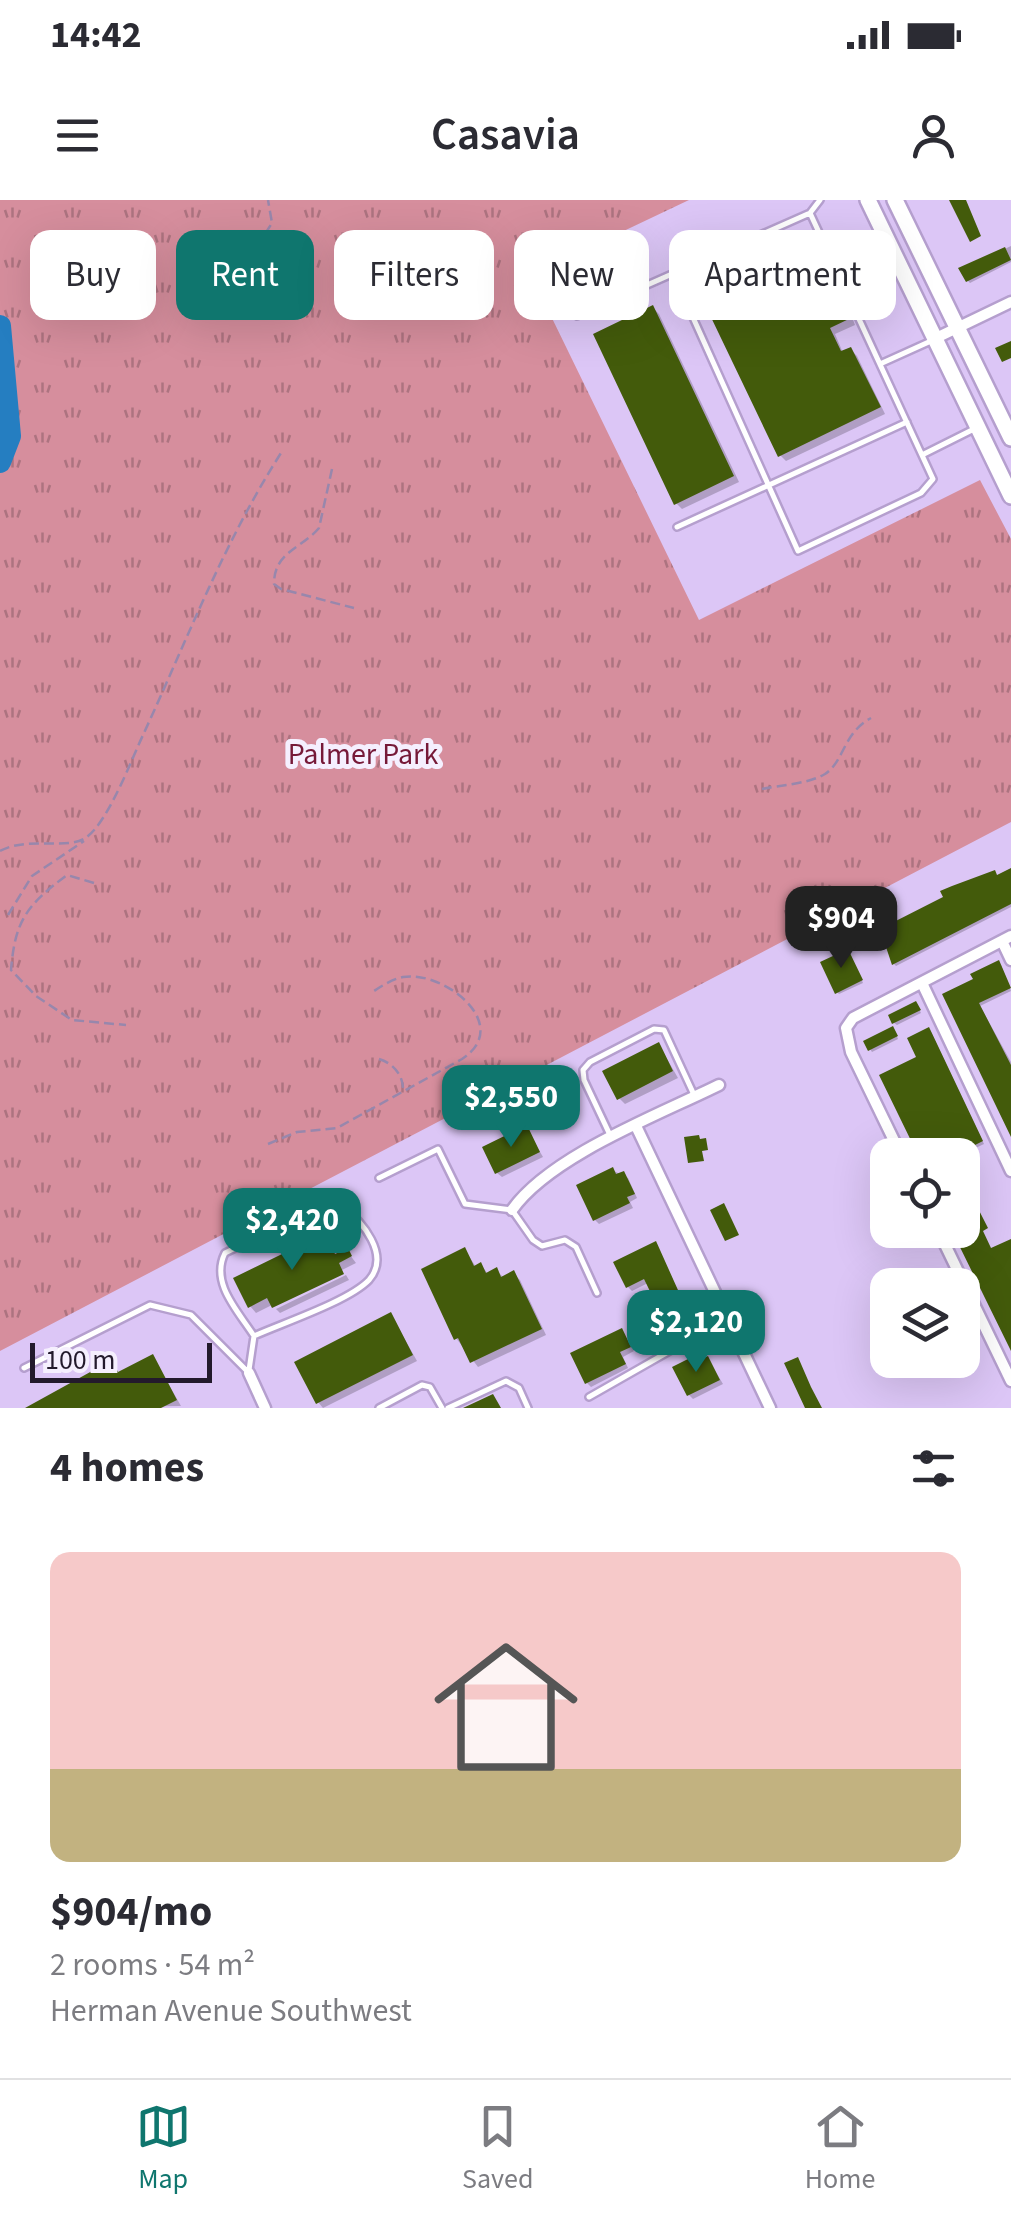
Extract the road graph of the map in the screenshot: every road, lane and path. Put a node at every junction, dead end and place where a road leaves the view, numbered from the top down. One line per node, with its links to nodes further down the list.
1 (268, 200): 6 (path)
2 (820, 200): 5 (lane)
3 (868, 200): 11 (main road)
4 (895, 200): 10 (main road)
5 (810, 213): 7 (lane); 12 (lane)
6 (268, 230)
7 (771, 230)
8 (1011, 302): 10 (street)
9 (694, 320): 19 (lane)
10 (956, 328): 11 (street); 15 (main road)
11 (934, 339): 12 (lane); 14 (main road)
12 (880, 364): 13 (lane)
13 (907, 422): 17 (lane); 19 (lane)
14 (977, 427): 17 (lane); 20 (main road)
15 (1011, 438)
16 (280, 453): 25 (path)
17 (922, 455): 19 (lane)
18 (332, 468): 22 (path)
19 (768, 484): 21 (lane)
20 (1011, 496)
21 (677, 527)
22 (354, 608)
23 (871, 718): 24 (path)
24 (762, 789)
25 (89, 836): 26 (path); 28 (path)
26 (0, 851)
27 (94, 883): 33 (path)
28 (8, 915)
29 (1007, 939): 30 (street); 31 (street)
30 (1011, 960)
31 (922, 982): 40 (street); 42 (street)
32 (374, 991): 36 (path)
33 (126, 1025)
34 (379, 1060): 36 (path)
35 (719, 1085): 37 (street)
36 (403, 1089): 41 (path)
37 (695, 1097): 38 (street); 39 (lane)
38 (636, 1126): 39 (street); 47 (street)
39 (612, 1138): 44 (street)
40 (893, 1138)
41 (268, 1144)
42 (1011, 1171)
43 (379, 1178): 44 (lane)
44 (512, 1210): 46 (lane)
45 (948, 1248): 49 (street)
46 (597, 1293)
47 (728, 1318): 53 (lane); 58 (street)
48 (254, 1336): 48 (lane); 51 (lane)
49 (1006, 1355): 52 (street)
50 (24, 1368): 51 (lane)
51 (249, 1373): 54 (street)
52 (1011, 1381)
53 (589, 1397)
54 (265, 1408)
55 (379, 1408): 56 (lane)
56 (445, 1408): 57 (lane)
57 (528, 1408)
58 (770, 1408)

